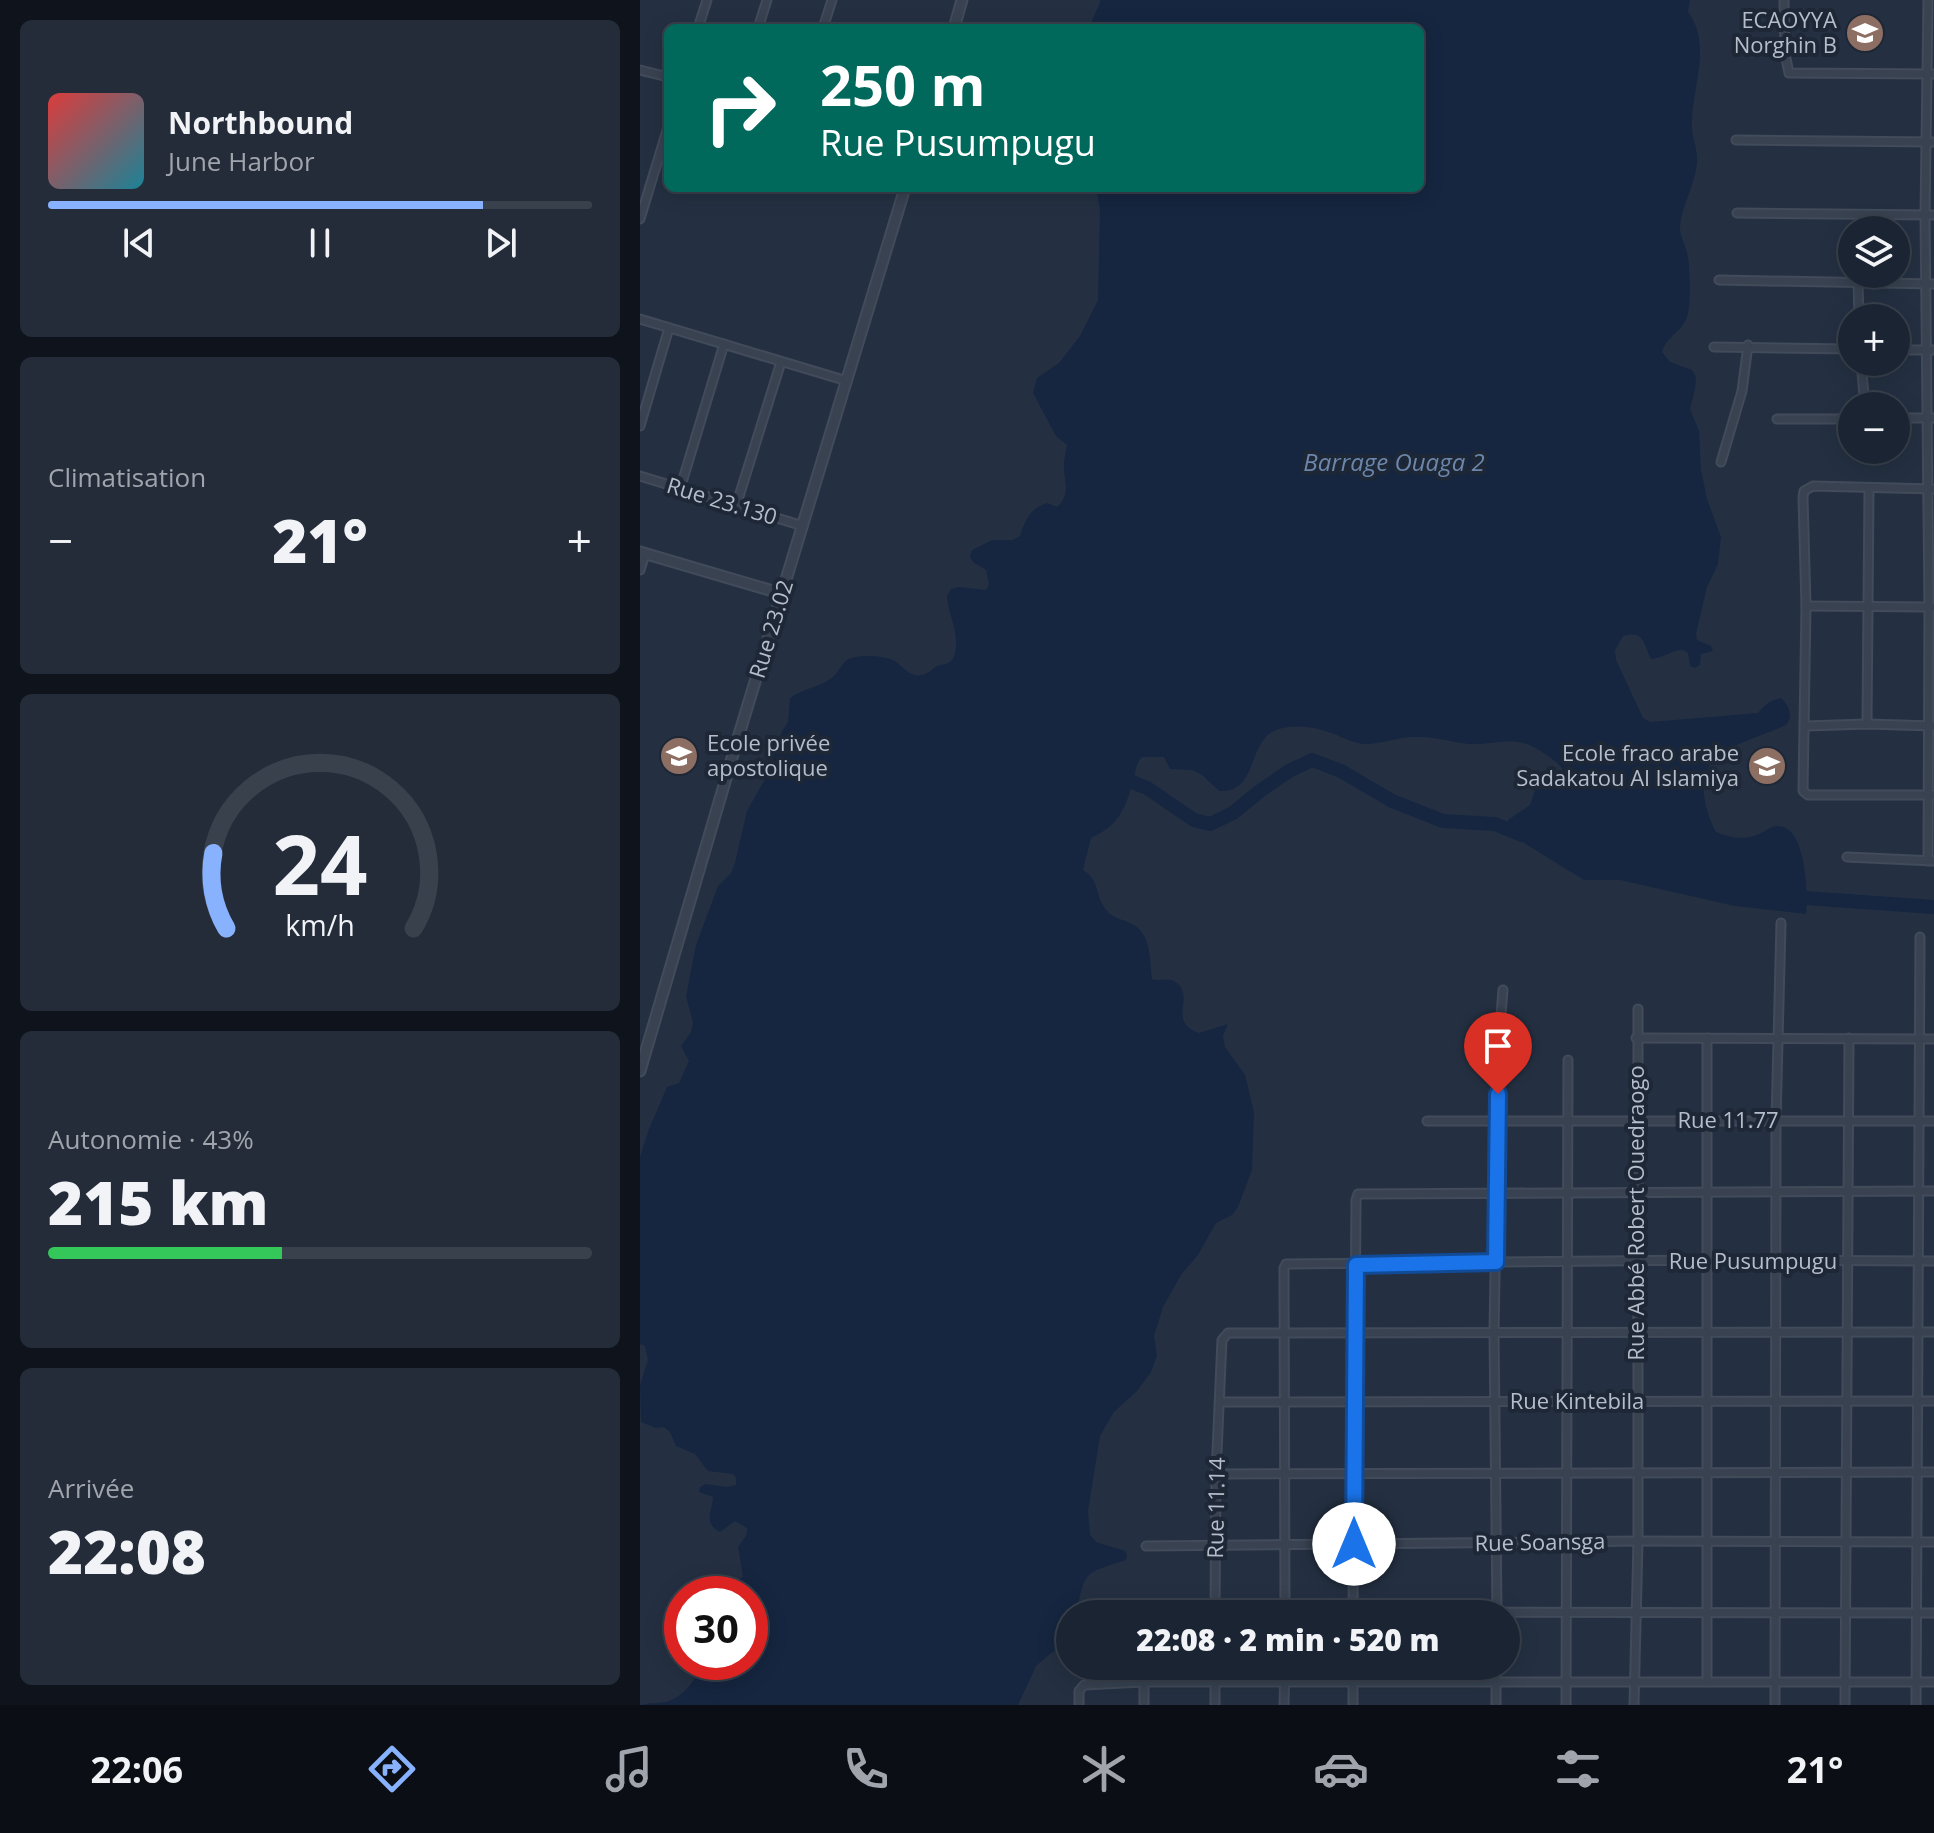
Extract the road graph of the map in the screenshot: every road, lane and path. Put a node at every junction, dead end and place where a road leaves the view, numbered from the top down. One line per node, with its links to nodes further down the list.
1 (707, 0): 7 (street)
2 (767, 0): 8 (street)
3 (832, 0): 9 (street)
4 (962, 0): 10 (street)
5 (1784, 0): 12 (street)
6 (1930, 5): 12 (street)
7 (699, 24)
8 (759, 24)
9 (824, 24)
10 (955, 24)
11 (640, 70): 13 (street)
12 (1931, 74): 16 (street)
13 (664, 76)
14 (664, 140): 20 (street)
15 (1736, 140): 16 (street)
16 (1931, 142): 19 (street)
17 (904, 192): 34 (street, Rue 23.02)
18 (1737, 213): 19 (street)
19 (1930, 215): 24 (street)
20 (640, 219)
21 (1719, 280): 22 (street)
22 (1838, 282)
23 (1910, 283): 24 (street)
24 (1930, 284): 32 (street)
25 (640, 319): 26 (street)
26 (669, 328): 27 (street); 38 (street)
27 (724, 344): 33 (street); 41 (street)
28 (1748, 345): 29 (street); 30 (street); 39 (street)
29 (1714, 347)
30 (1838, 348)
31 (1910, 350): 32 (street)
32 (1931, 350): 35 (street)
33 (781, 362): 34 (street); 44 (street)
34 (847, 381): 45 (street, Rue 23.02)
35 (1930, 418): 43 (street)
36 (1777, 419): 37 (street)
37 (1838, 419)
38 (640, 426)
39 (1721, 462)
40 (640, 476): 41 (street, Rue 23.130)
41 (680, 489): 44 (street, Rue 23.130)
42 (1869, 489): 43 (street); 49 (street); 50 (street)
43 (1931, 489): 51 (street)
44 (736, 506): 45 (street, Rue 23.130)
45 (803, 526): 48 (street, Rue 23.02)
46 (643, 553): 47 (street); 48 (street)
47 (640, 570)
48 (783, 594): 69 (street, Rue 23.02)
49 (1806, 606): 50 (street); 53 (street)
50 (1868, 606): 51 (street); 52 (street)
51 (1932, 607): 54 (street)
52 (1867, 724): 53 (street); 54 (street)
53 (1806, 726): 55 (street)
54 (1931, 726): 55 (street)
55 (1931, 795): 57 (street)
56 (1847, 857): 57 (street)
57 (1931, 861)
58 (1781, 923): 62 (street)
59 (1920, 937): 66 (street)
60 (1503, 990): 72 (street)
61 (1638, 1009): 63 (street, Rue Abbé Robert Ouedraogo)
62 (1777, 1037): 64 (street); 65 (street); 75 (street)
63 (1636, 1038): 64 (street); 70 (street, Rue Abbé Robert Ouedraogo)
64 (1707, 1038): 74 (street)
65 (1849, 1038): 66 (street); 76 (street)
66 (1920, 1039): 67 (street); 77 (street)
67 (1934, 1039)
68 (1568, 1060): 73 (street)
69 (640, 1071)
70 (1636, 1120): 73 (street, Rue 11.77); 74 (street, Rue 11.77); 80 (street, Rue Abbé Robert Ouedraogo)
71 (1427, 1121): 72 (street, Rue 11.77)
72 (1497, 1121): 73 (street, Rue 11.77); 85 (street)
73 (1566, 1121): 86 (street)
74 (1707, 1121): 75 (street, Rue 11.77); 81 (street)
75 (1776, 1121): 76 (street, Rue 11.77); 79 (street)
76 (1848, 1121): 77 (street, Rue 11.77); 82 (street)
77 (1920, 1121): 78 (street, Rue 11.77); 83 (street)
78 (1934, 1121)
79 (1777, 1190): 81 (street); 82 (street); 88 (street)
80 (1636, 1191): 81 (street); 86 (street); 93 (street, Rue Abbé Robert Ouedraogo)
81 (1707, 1191): 87 (street)
82 (1847, 1191): 83 (street); 89 (street)
83 (1920, 1191): 84 (street); 90 (street)
84 (1934, 1191)
85 (1497, 1193): 86 (street); 92 (street); 95 (street)
86 (1566, 1193): 94 (street)
87 (1706, 1260): 88 (street, Rue Pusumpugu); 93 (street, Rue Pusumpugu); 96 (street)
88 (1776, 1260): 89 (street, Rue Pusumpugu); 97 (street)
89 (1847, 1260): 90 (street, Rue Pusumpugu); 100 (street)
90 (1919, 1261): 91 (street, Rue Pusumpugu); 102 (street)
91 (1934, 1261)
92 (1496, 1262): 94 (street, Rue Pusumpugu); 95 (street, Rue Pusumpugu); 101 (street)
93 (1636, 1262): 94 (street, Rue Pusumpugu); 99 (street, Rue Abbé Robert Ouedraogo)
94 (1565, 1263): 98 (street)
95 (1356, 1265): 104 (street, Rue Pusumpugu); 105 (street)
96 (1706, 1330): 97 (street); 99 (street); 110 (street)
97 (1777, 1330): 100 (street); 111 (street)
98 (1565, 1331): 99 (street); 101 (street); 115 (street)
99 (1636, 1331): 109 (street, Rue Abbé Robert Ouedraogo)
100 (1845, 1331): 102 (street); 116 (street)
101 (1494, 1332): 105 (street); 108 (street)
102 (1917, 1332): 103 (street); 112 (street)
103 (1934, 1332)
104 (1285, 1333): 105 (street); 106 (street); 114 (street, Rue 11.14)
105 (1355, 1333): 107 (street)
106 (1285, 1401): 107 (street, Rue Kintebila); 114 (street, Rue Kintebila); 125 (street)
107 (1355, 1401): 108 (street, Rue Kintebila); 126 (street)
108 (1494, 1401): 115 (street, Rue Kintebila); 117 (street)
109 (1636, 1401): 110 (street, Rue Kintebila); 115 (street, Rue Kintebila); 119 (street, Rue Abbé Robert Ouedraogo)
110 (1705, 1401): 111 (street, Rue Kintebila); 120 (street)
111 (1777, 1401): 116 (street, Rue Kintebila); 121 (street)
112 (1917, 1401): 113 (street, Rue Kintebila); 116 (street, Rue Kintebila); 123 (street)
113 (1934, 1401)
114 (1220, 1402): 127 (street, Rue 11.14)
115 (1565, 1402): 118 (street)
116 (1846, 1402): 122 (street)
117 (1495, 1472): 118 (street); 126 (street); 135 (street)
118 (1565, 1472): 119 (street); 131 (street)
119 (1636, 1472): 120 (street); 128 (street, Rue Abbé Robert Ouedraogo)
120 (1706, 1472): 121 (street); 132 (street)
121 (1777, 1472): 122 (street); 129 (street)
122 (1847, 1472): 123 (street); 130 (street)
123 (1917, 1472): 124 (street); 133 (street)
124 (1934, 1472)
125 (1284, 1473): 126 (street); 127 (street); 136 (street)
126 (1354, 1473): 137 (street)
127 (1216, 1474): 138 (street, Rue 11.14)
128 (1638, 1541): 131 (street, Rue Soansga); 132 (street, Rue Soansga); 146 (street, Rue Abbé Robert Ouedraogo)
129 (1777, 1541): 130 (street, Rue Soansga); 132 (street, Rue Soansga); 148 (street)
130 (1847, 1541): 133 (street, Rue Soansga); 149 (street)
131 (1567, 1542): 135 (street, Rue Soansga); 144 (street)
132 (1706, 1542): 147 (street)
133 (1916, 1542): 134 (street, Rue Soansga); 150 (street)
134 (1934, 1542)
135 (1495, 1543): 137 (street, Rue Soansga); 143 (street)
136 (1285, 1544): 137 (street, Rue Soansga); 138 (street, Rue Soansga); 141 (street)
137 (1354, 1544): 142 (street)
138 (1215, 1545): 139 (street, Rue Soansga); 140 (street, Rue 11.14)
139 (1146, 1546)
140 (1215, 1600)
141 (1285, 1600)
142 (1353, 1600)
143 (1497, 1600)
144 (1566, 1611): 145 (street); 146 (street); 156 (street)
145 (1520, 1612)
146 (1637, 1612): 147 (street); 157 (street, Rue Abbé Robert Ouedraogo)
147 (1706, 1612): 148 (street); 159 (street)
148 (1776, 1612): 149 (street); 160 (street)
149 (1846, 1613): 150 (street); 163 (street)
150 (1916, 1613): 151 (street); 161 (street)
151 (1934, 1613)
152 (1215, 1681): 153 (street); 158 (street); 166 (street)
153 (1284, 1681): 154 (street); 167 (street)
154 (1353, 1681): 155 (street); 168 (street)
155 (1496, 1681): 156 (street); 169 (street)
156 (1566, 1681): 157 (street); 170 (street)
157 (1635, 1681): 159 (street); 171 (street, Rue Abbé Robert Ouedraogo)
158 (1144, 1682): 164 (street); 165 (street)
159 (1707, 1682): 160 (street)
160 (1776, 1682): 163 (street); 172 (street)
161 (1916, 1682): 162 (street); 163 (street); 174 (street)
162 (1934, 1682)
163 (1846, 1683): 173 (street)
164 (1079, 1705)
165 (1144, 1705)
166 (1215, 1705)
167 (1284, 1705)
168 (1353, 1705)
169 (1496, 1705)
170 (1566, 1705)
171 (1634, 1705)
172 (1775, 1705)
173 (1845, 1705)
174 (1916, 1705)

